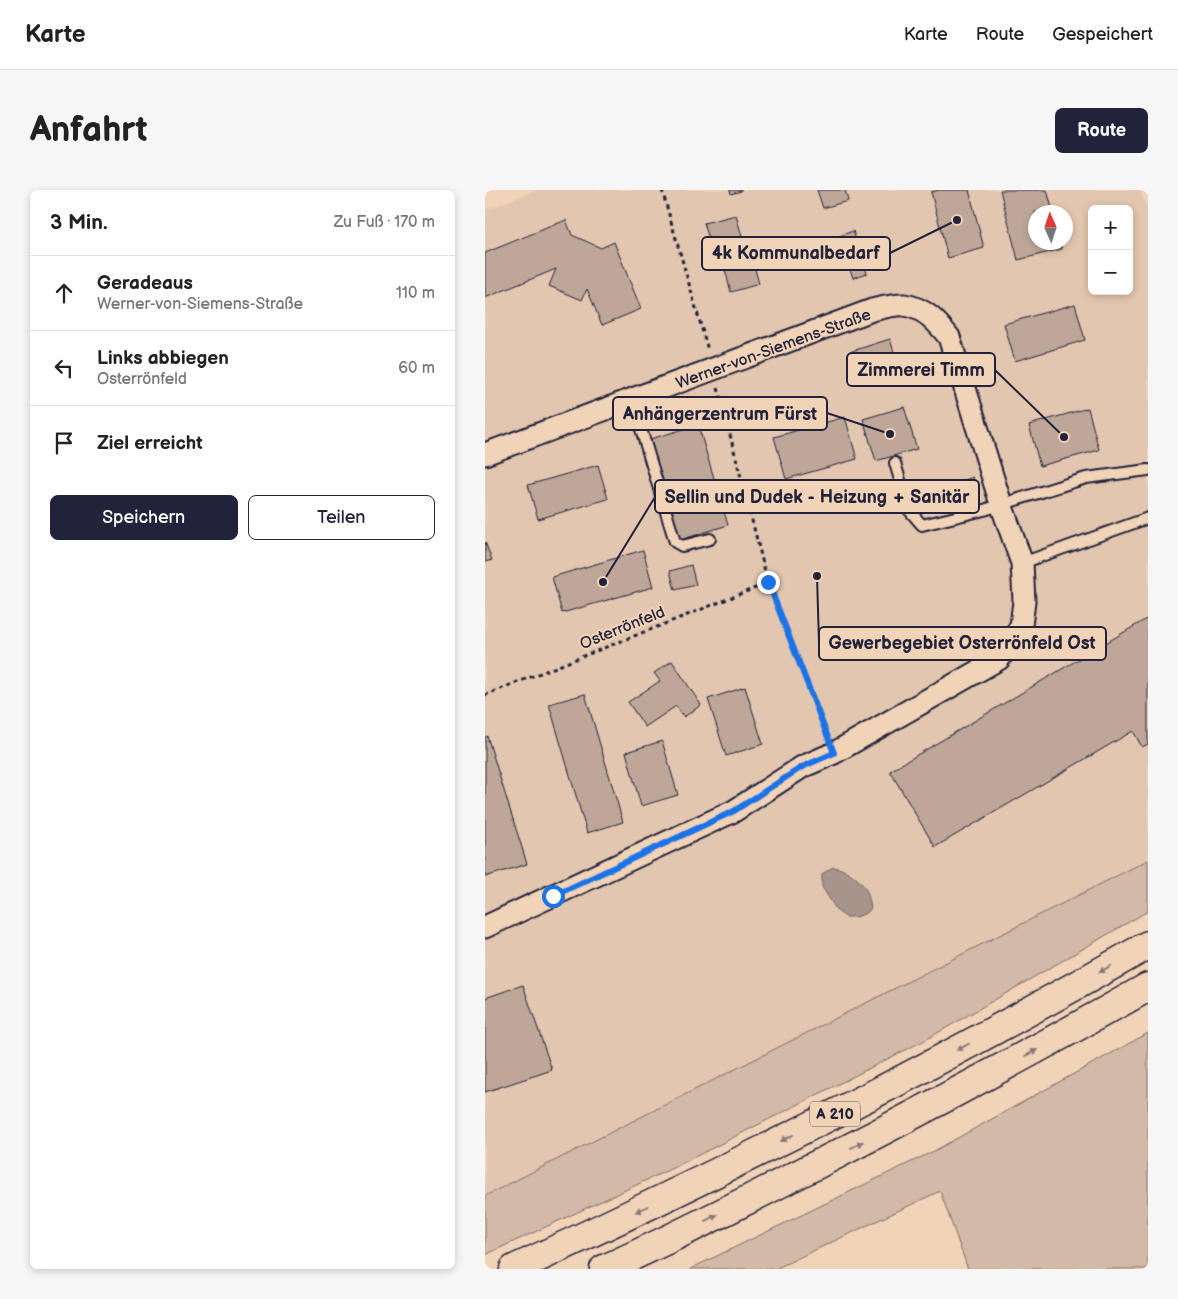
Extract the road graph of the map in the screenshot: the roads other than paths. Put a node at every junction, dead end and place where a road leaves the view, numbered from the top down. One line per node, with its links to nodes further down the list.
1 (632, 399): 2 (street, Werner-von-Siemens-Straße); 5 (street, Werner-von-Siemens-Straße); 7 (lane)
2 (485, 454)
3 (895, 463): 5 (lane)
4 (1148, 470): 5 (lane)
5 (1001, 504): 8 (street, Werner-von-Siemens-Straße)
6 (1148, 518): 8 (lane)
7 (710, 539)
8 (1022, 563): 9 (street, Werner-von-Siemens-Straße)
9 (485, 927)
10 (1148, 945): 12 (highway, A 210, one-way to 12)
11 (1148, 987): 13 (highway, A 210, one-way to 11)
12 (515, 1269)
13 (604, 1269)

